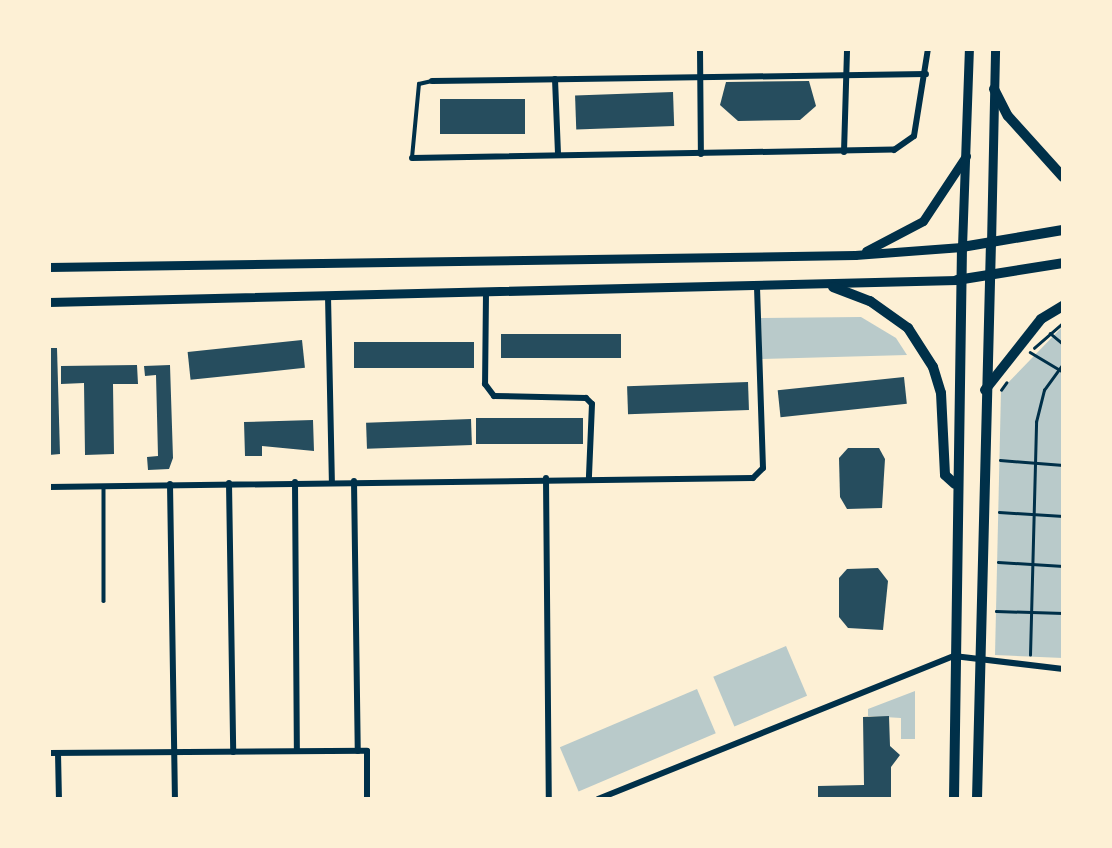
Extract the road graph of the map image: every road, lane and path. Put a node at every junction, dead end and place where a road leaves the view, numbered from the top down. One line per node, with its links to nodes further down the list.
1 (700, 49): 8 (street)
2 (847, 49): 7 (street)
3 (928, 49): 6 (street)
4 (969, 49): 14 (main road)
5 (995, 49): 11 (main road)
6 (926, 74): 7 (street); 12 (street)
7 (846, 75): 8 (street); 12 (street)
8 (700, 77): 9 (street); 13 (street)
9 (555, 79): 10 (street); 15 (street)
10 (432, 81): 16 (lane)
11 (994, 89): 17 (main road); 19 (main road)
12 (844, 152): 13 (street)
13 (701, 154): 15 (street)
14 (967, 154): 20 (main road); 21 (main road)
15 (558, 155): 16 (street)
16 (412, 158)
17 (1063, 177)
18 (1063, 230): 19 (main road)
19 (990, 244): 20 (main road); 24 (main road)
20 (962, 247): 21 (main road); 25 (main road)
21 (855, 255): 23 (main road)
22 (1063, 263): 24 (main road)
23 (49, 267)
24 (986, 276): 25 (main road); 42 (main road)
25 (957, 280): 26 (main road); 53 (main road)
26 (833, 287): 27 (main road); 53 (main road)
27 (757, 288): 28 (main road); 46 (street)
28 (485, 293): 29 (main road); 46 (street)
29 (328, 296): 30 (main road); 48 (street)
30 (49, 302)
31 (1063, 306): 42 (main road)
32 (1063, 323): 33 (path)
33 (1050, 333): 34 (path); 35 (path)
34 (1063, 344)
35 (1029, 352): 36 (path); 38 (path)
36 (1022, 361)
37 (1063, 364): 38 (path)
38 (1059, 369): 39 (path); 44 (path)
39 (1063, 372)
40 (1008, 380): 41 (path)
41 (1002, 390)
42 (983, 393): 67 (main road)
43 (1000, 460): 44 (path)
44 (1036, 463): 45 (path); 57 (path)
45 (1063, 465)
46 (589, 477): 47 (street)
47 (546, 478): 49 (street); 79 (street)
48 (332, 481): 49 (street); 50 (street)
49 (354, 481): 71 (street)
50 (295, 482): 52 (street); 70 (street)
51 (170, 484): 52 (street); 54 (street); 72 (street)
52 (229, 484): 73 (street)
53 (955, 484): 66 (main road)
54 (104, 486): 55 (street); 62 (lane)
55 (49, 487)
56 (999, 512): 57 (path)
57 (1034, 515): 58 (path); 60 (path)
58 (1063, 516)
59 (998, 562): 60 (path)
60 (1033, 564): 61 (path); 64 (path)
61 (1063, 566)
62 (104, 601)
63 (996, 611): 64 (path)
64 (1031, 612): 65 (path); 68 (path)
65 (1063, 613)
66 (954, 656): 67 (street); 80 (street); 81 (main road)
67 (977, 658): 68 (street); 82 (main road)
68 (1030, 666): 69 (street)
69 (1063, 669)
70 (297, 751): 71 (street); 73 (street)
71 (358, 751): 78 (street)
72 (173, 752): 73 (street); 75 (street); 77 (street)
73 (233, 752)
74 (49, 753): 75 (street)
75 (58, 753): 76 (street)
76 (59, 799)
77 (175, 799)
78 (368, 799)
79 (549, 799)
80 (598, 799)
81 (954, 799)
82 (977, 799)

